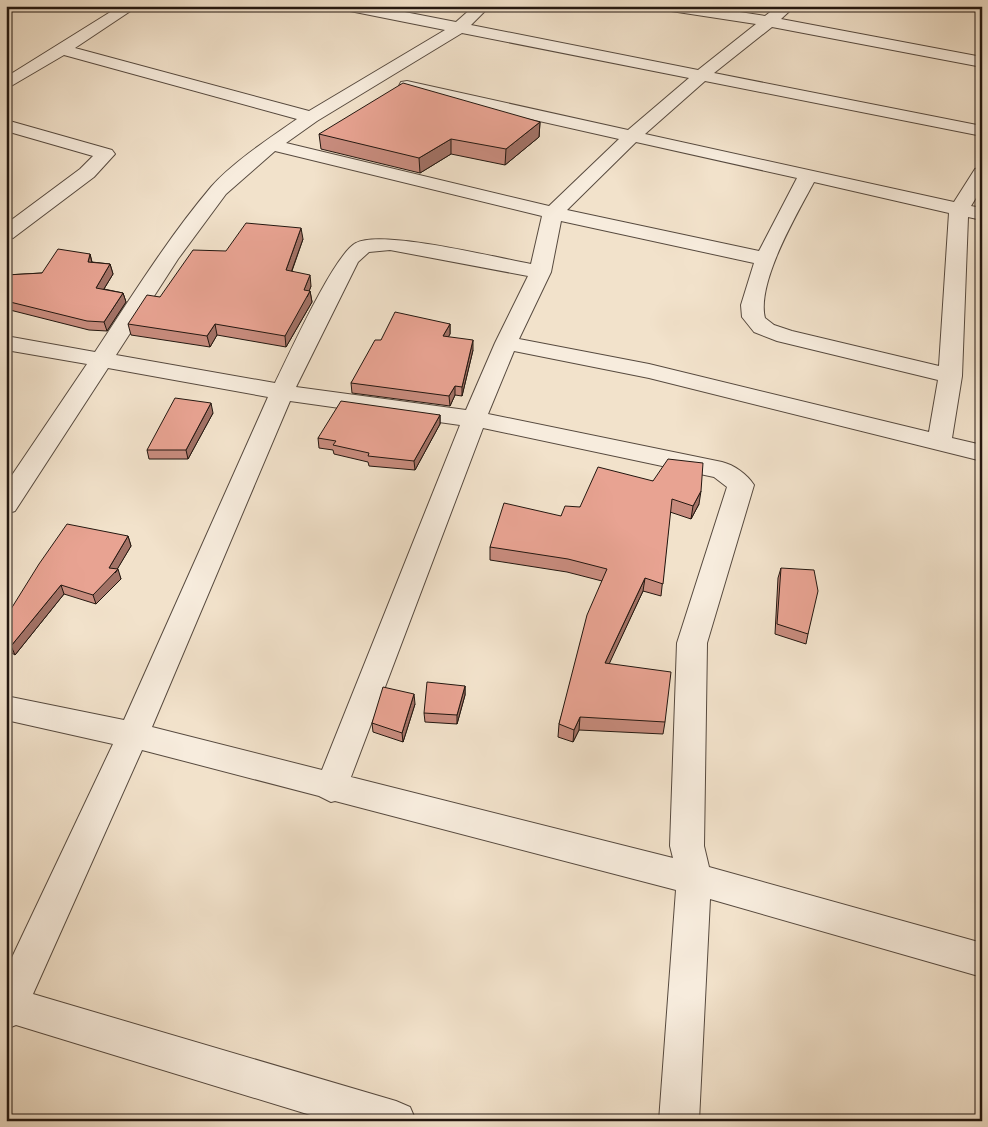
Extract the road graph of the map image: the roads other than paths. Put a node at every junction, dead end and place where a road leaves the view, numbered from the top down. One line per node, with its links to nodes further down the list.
1 (130, 6): 8 (street)
2 (350, 6): 7 (street)
3 (483, 6): 7 (street)
4 (671, 6): 6 (street)
5 (788, 6): 6 (street)
6 (771, 22): 9 (street); 10 (street)
7 (460, 28): 10 (street); 11 (street)
8 (60, 49): 12 (street); 13 (street)
9 (982, 62)
10 (703, 74): 15 (street); 16 (street)
11 (375, 79): 13 (street); 16 (street)
12 (6, 84)
13 (311, 117): 17 (street)
14 (6, 125): 23 (street)
15 (982, 131)
16 (631, 137): 19 (street); 21 (street)
17 (271, 145): 21 (street); 28 (street)
18 (982, 173): 20 (street)
19 (808, 174): 20 (street); 24 (street)
20 (960, 209): 22 (street); 29 (street)
21 (553, 213): 24 (street); 25 (street)
22 (982, 214)
23 (6, 234)
24 (766, 259): 29 (street)
25 (540, 272): 27 (street); 30 (street)
26 (6, 343): 28 (street)
27 (506, 343): 31 (street); 32 (street)
28 (103, 361): 30 (street); 34 (street)
29 (950, 376): 32 (street)
30 (282, 392): 31 (street); 36 (street)
31 (474, 419): 37 (street); 38 (street)
32 (939, 444): 33 (street)
33 (982, 453)
34 (6, 505)
35 (6, 708): 36 (street)
36 (133, 735): 37 (street); 40 (street)
37 (331, 788): 38 (street)
38 (694, 879): 39 (street); 42 (street)
39 (982, 960)
40 (8, 1008): 41 (street)
41 (396, 1121)
42 (679, 1121)

